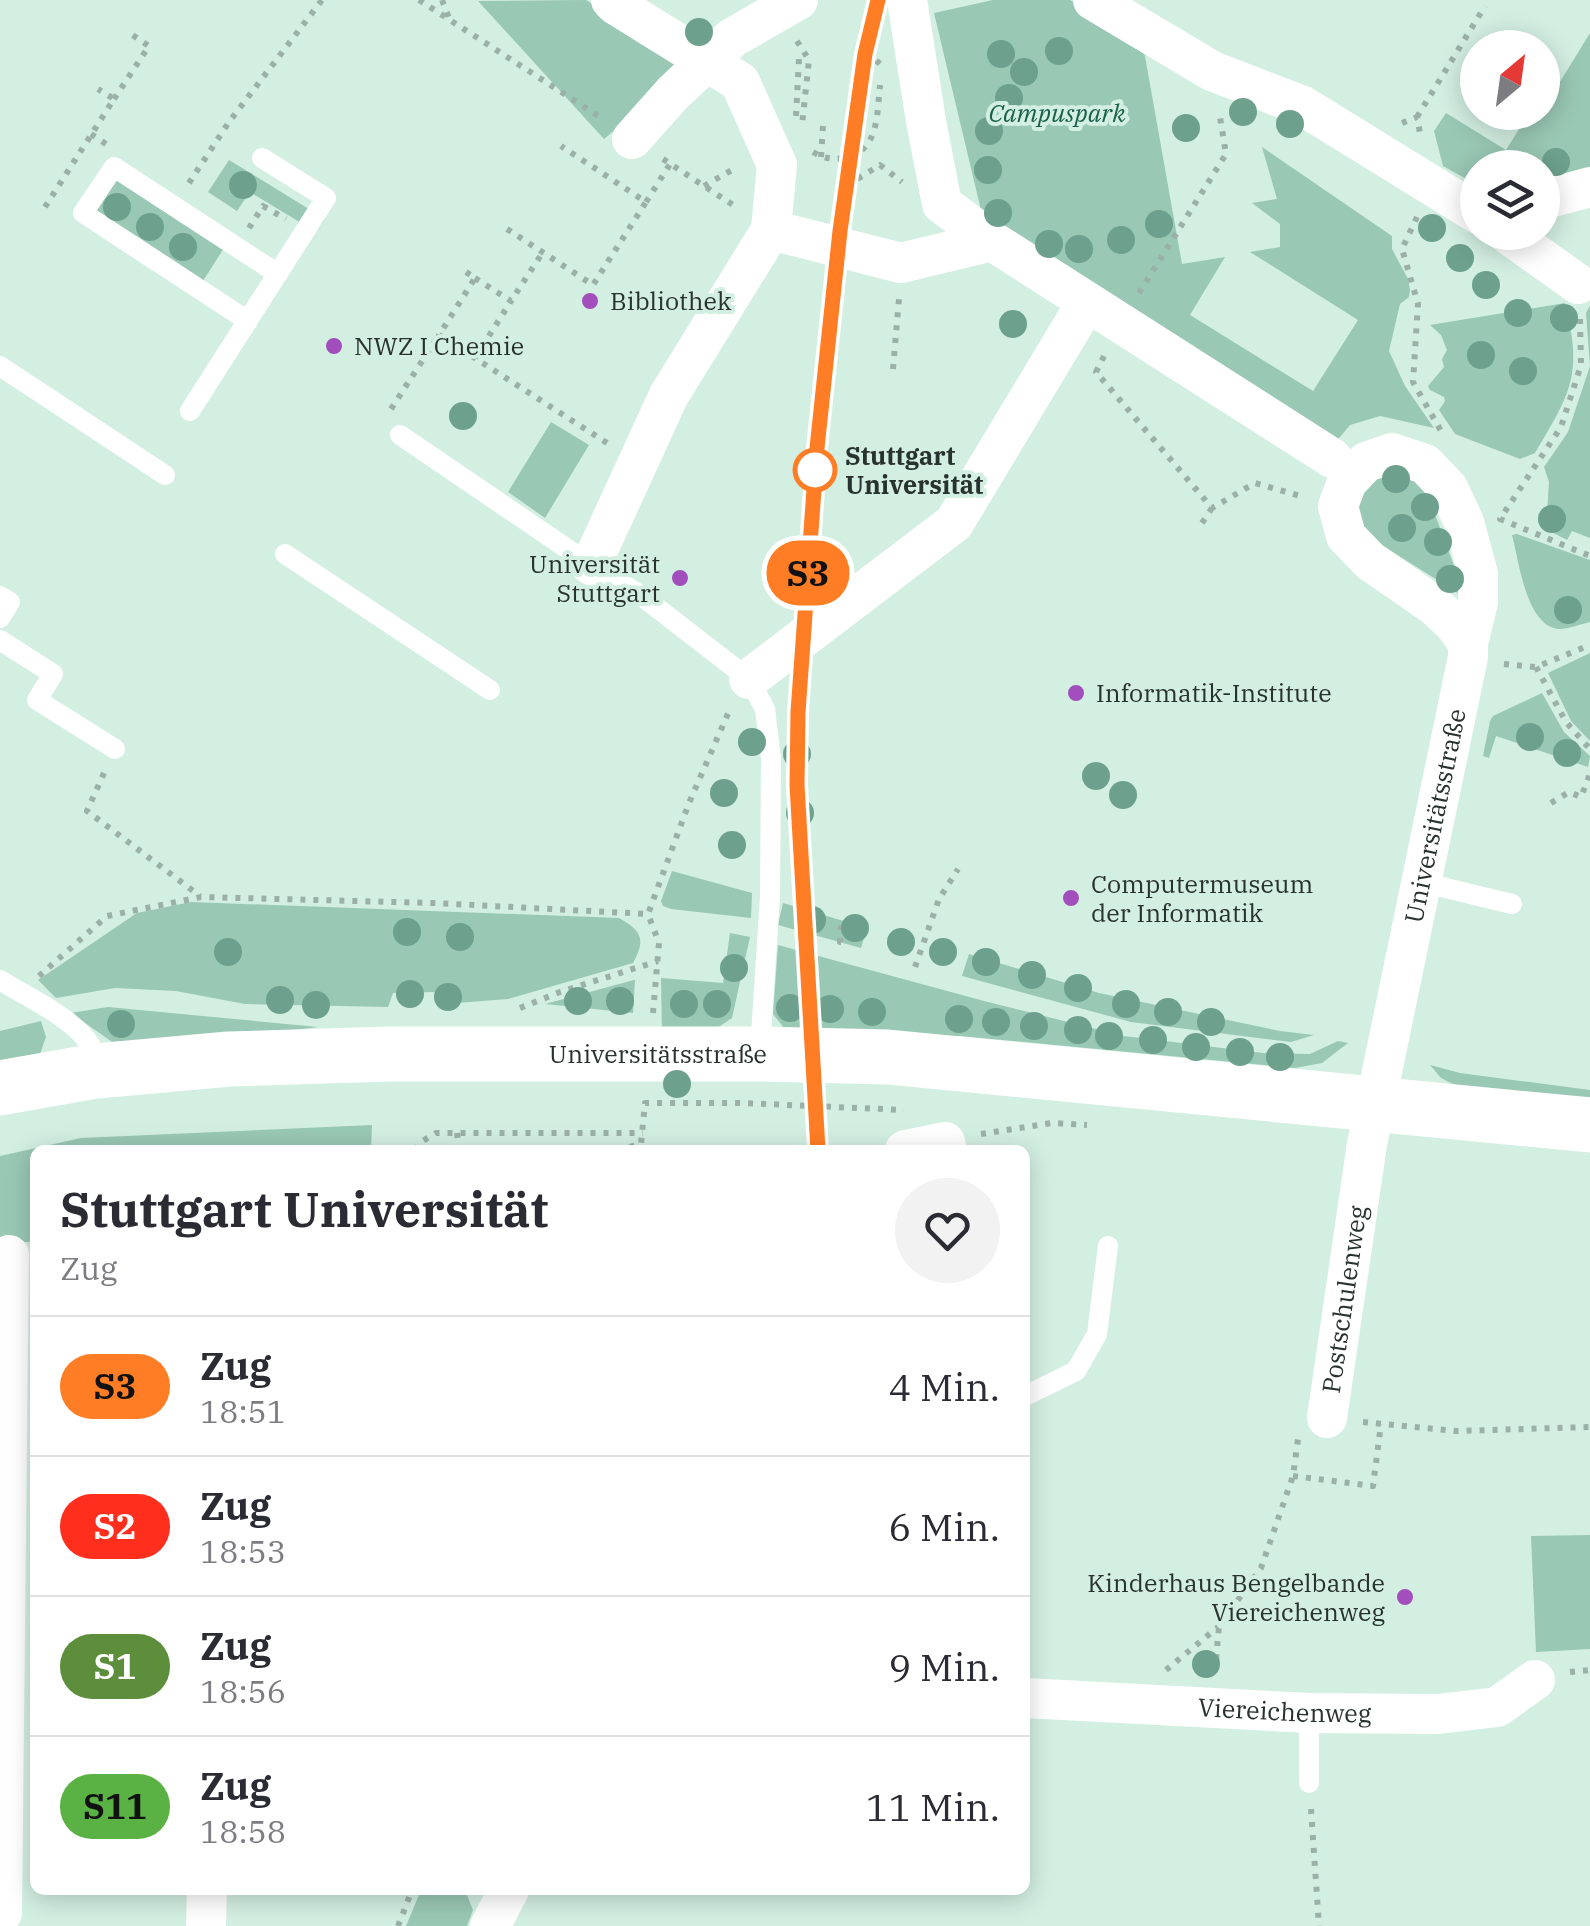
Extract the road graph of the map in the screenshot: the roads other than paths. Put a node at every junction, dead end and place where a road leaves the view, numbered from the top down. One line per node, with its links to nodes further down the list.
1 (610, 0): 5 (street)
2 (798, 0): 5 (street)
3 (907, 0): 12 (street)
4 (1093, 0): 10 (street)
5 (706, 62): 6 (street); 11 (street)
6 (632, 138)
7 (262, 158): 14 (lane)
8 (1590, 187): 9 (street)
9 (1560, 195)
10 (1460, 203)
11 (771, 230): 12 (street); 24 (street)
12 (992, 241): 16 (street)
13 (1530, 250): 15 (street)
14 (278, 274): 17 (lane); 17 (lane)
15 (1578, 284)
16 (1104, 312): 21 (street); 29 (street)
17 (248, 321): 19 (lane)
18 (0, 366): 22 (lane)
19 (190, 412)
20 (400, 435): 24 (lane)
21 (1332, 458)
22 (160, 466)
23 (284, 554): 30 (lane)
24 (590, 565): 29 (lane)
25 (0, 596): 26 (lane)
26 (0, 618)
27 (0, 640): 31 (lane)
28 (1468, 650): 28 (street, Universitätsstraße); 32 (street, Universitätsstraße)
29 (749, 678): 35 (lane)
30 (490, 690)
31 (115, 749)
32 (1421, 882): 33 (lane); 38 (street, Universitätsstraße)
33 (1512, 904)
34 (0, 980): 36 (lane)
35 (760, 1054): 36 (street, Universitätsstraße); 38 (street, Universitätsstraße)
36 (96, 1071): 37 (street, Universitätsstraße)
37 (0, 1088)
38 (1376, 1104): 39 (street, Universitätsstraße); 45 (street, Postschulenweg)
39 (1590, 1125)
40 (957, 1138): 41 (street)
41 (927, 1145)
42 (1108, 1246): 44 (lane)
43 (15, 1255): 52 (street)
44 (1030, 1394)
45 (1327, 1418)
46 (1535, 1680): 48 (street, Viereichenweg)
47 (1030, 1698): 48 (street, Viereichenweg)
48 (1309, 1713): 49 (lane)
49 (1309, 1783)
50 (206, 1895): 53 (street)
51 (507, 1895): 54 (street)
52 (11, 1917)
53 (206, 1926)
54 (490, 1926)

